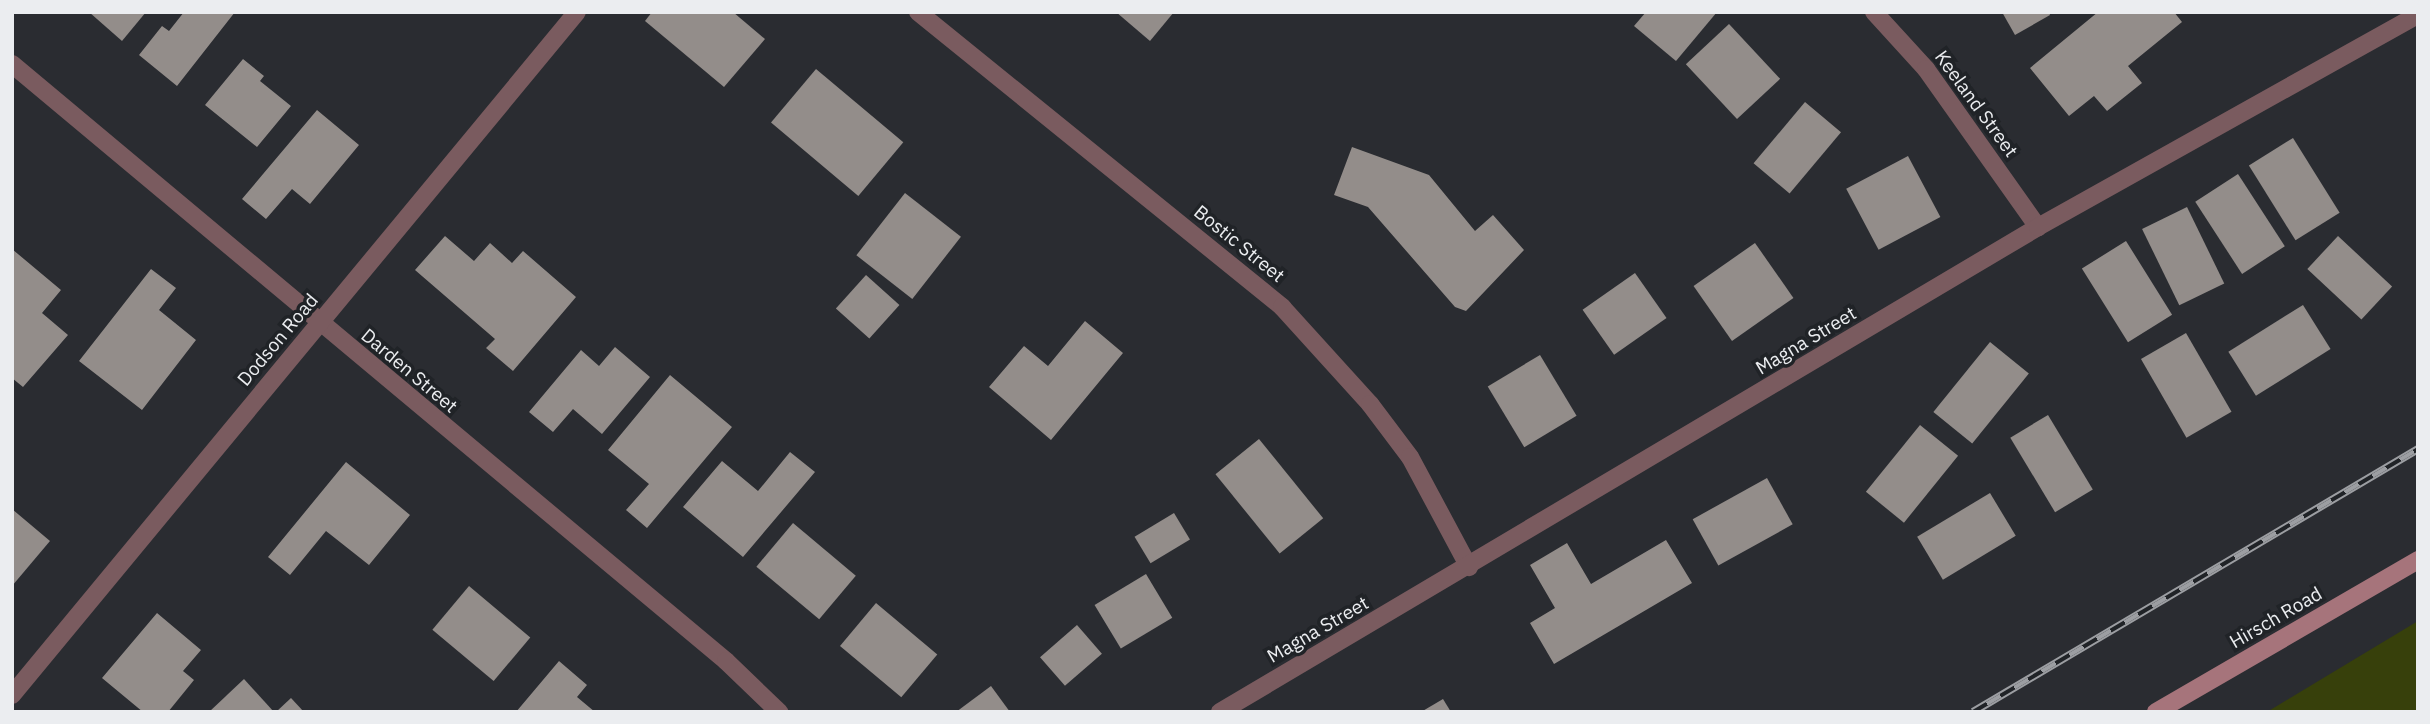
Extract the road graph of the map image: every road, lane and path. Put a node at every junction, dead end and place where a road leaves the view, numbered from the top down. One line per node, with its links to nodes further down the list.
1 (577, 12): 7 (street, Dodson Road)
2 (918, 12): 9 (street, Bostic Street)
3 (1874, 12): 6 (street, Keeland Street)
4 (2418, 15): 6 (street, Magna Street)
5 (12, 64): 7 (street, Darden Street)
6 (2038, 227): 9 (street, Magna Street)
7 (319, 323): 10 (street, Dodson Road); 11 (street, Darden Street)
8 (2418, 560): 13 (main road, Hirsch Road)
9 (1469, 567): 12 (street, Magna Street)
10 (12, 695)
11 (779, 712)
12 (1220, 712)
13 (2156, 712)

